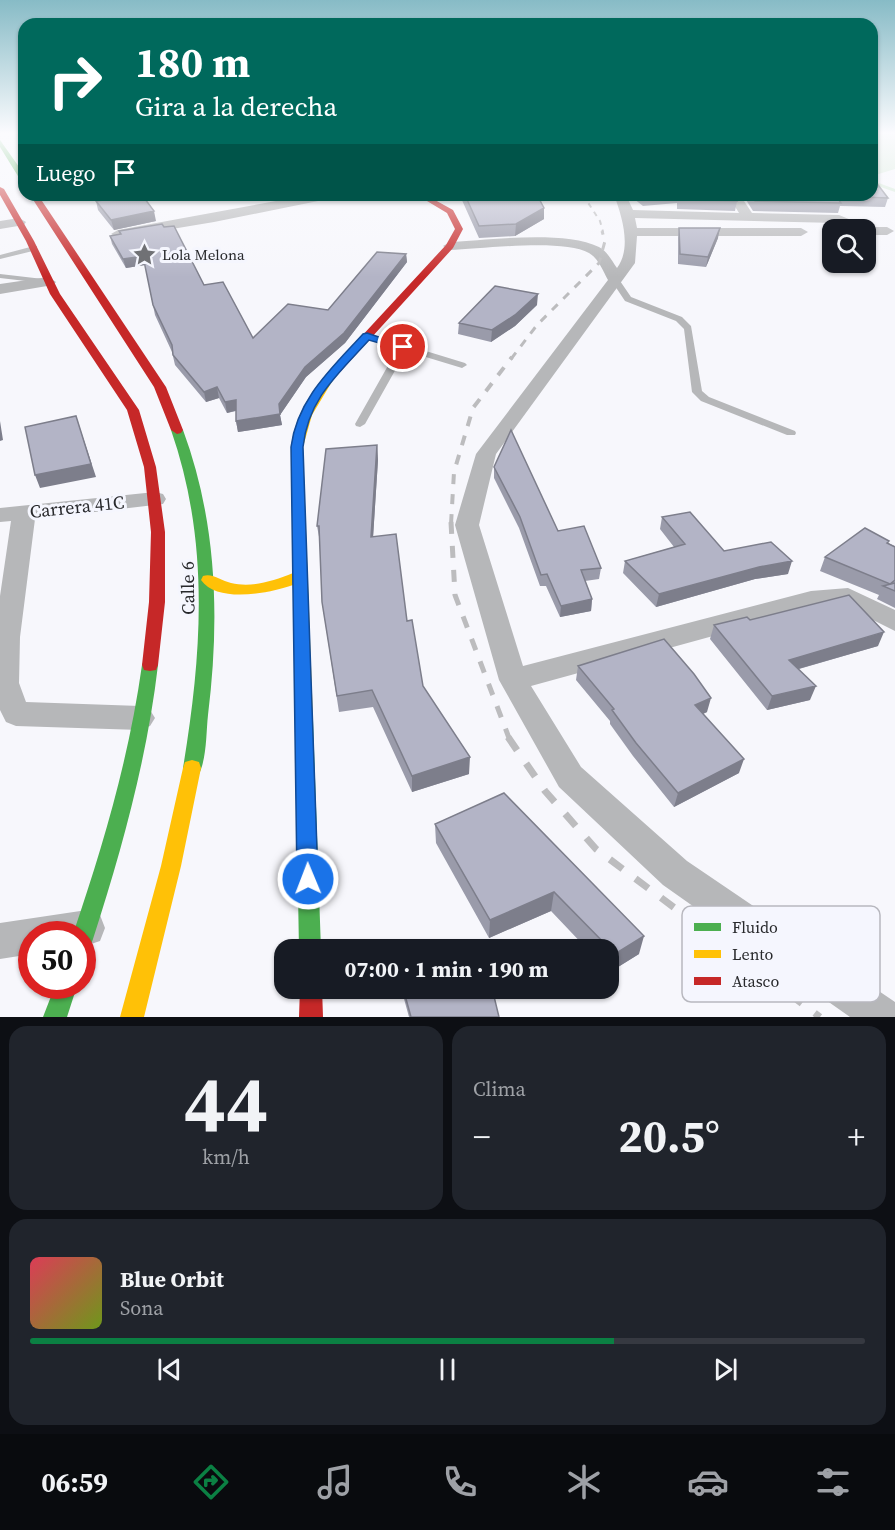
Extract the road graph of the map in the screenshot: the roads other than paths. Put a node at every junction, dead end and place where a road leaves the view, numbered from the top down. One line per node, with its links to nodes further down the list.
1 (0, 189): 9 (main road, Calle 6)
2 (38, 201): 31 (main road, Calle 6)
3 (298, 201): 15 (street)
4 (431, 201): 16 (main road)
5 (739, 201): 7 (street)
6 (627, 214): 7 (street); 14 (street); 20 (street)
7 (753, 217): 8 (street); 14 (street)
8 (839, 219)
9 (19, 222): 10 (street); 17 (main road, Calle 6)
10 (0, 225)
11 (876, 230): 13 (street)
12 (822, 231): 14 (street)
13 (887, 231)
14 (775, 233)
15 (118, 234)
16 (450, 246): 20 (street); 23 (main road)
17 (34, 248): 18 (lane); 21 (main road, Calle 6)
18 (0, 257)
19 (0, 276): 21 (lane)
20 (615, 280): 27 (lane); 33 (street)
21 (48, 282): 22 (street); 28 (main road, Calle 6)
22 (0, 289)
23 (367, 336): 24 (lane); 30 (main road)
24 (403, 347): 25 (lane); 26 (lane)
25 (462, 365)
26 (360, 424)
27 (791, 433)
28 (155, 499): 29 (street, Carrera 41C); 34 (main road, Calle 6)
29 (12, 514): 34 (street)
30 (300, 576): 31 (main road); 38 (main road)
31 (208, 580): 44 (main road, Calle 6)
32 (895, 621): 33 (street)
33 (513, 680): 35 (street)
34 (140, 718): 36 (main road, Calle 6)
35 (723, 906)
36 (89, 921)
37 (18, 938): 39 (street)
38 (310, 939)
39 (0, 941)
40 (61, 999): 43 (main road)
41 (310, 999): 45 (main road)
42 (861, 1002): 46 (street)
43 (55, 1017)
44 (132, 1017)
45 (311, 1017)
46 (883, 1017)

